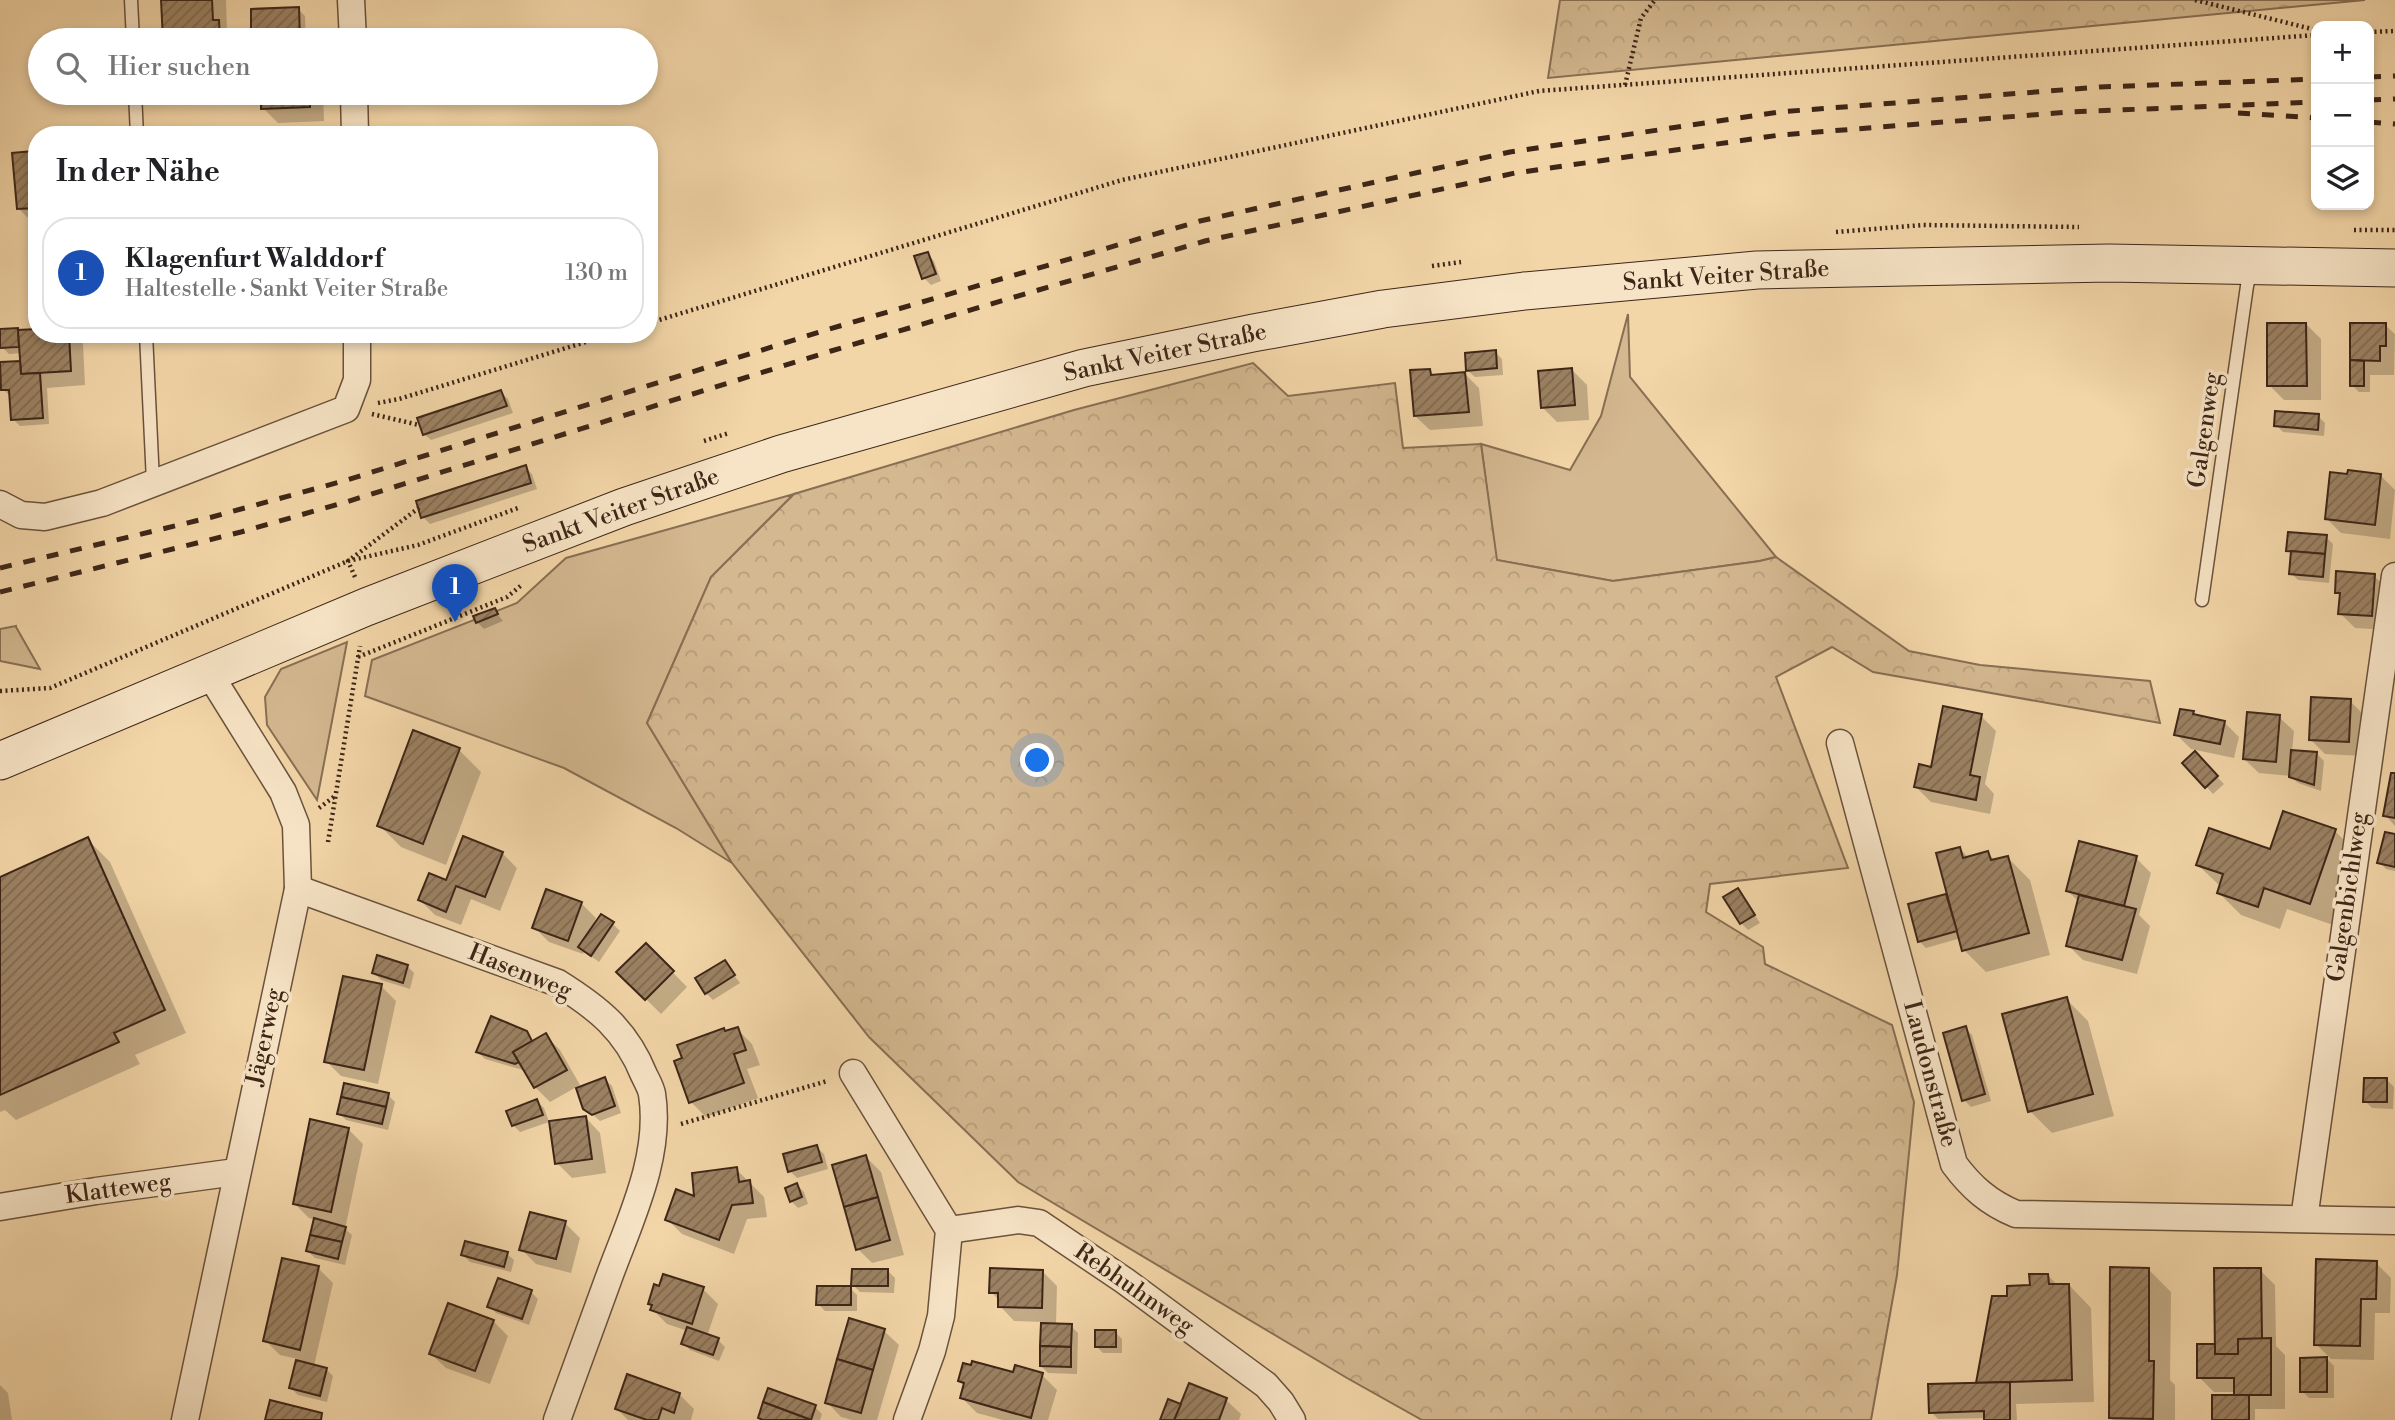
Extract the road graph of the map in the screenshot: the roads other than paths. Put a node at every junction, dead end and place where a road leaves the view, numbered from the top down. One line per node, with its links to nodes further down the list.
1 (131, 0): 3 (lane)
2 (351, 0): 4 (street)
3 (132, 28)
4 (352, 28)
5 (136, 105): 7 (lane)
6 (354, 105): 8 (street)
7 (137, 126)
8 (355, 126)
9 (2252, 267): 10 (main road, Sankt Veiter Straße); 16 (lane, Galgenweg); 17 (main road, Sankt Veiter Straße)
10 (2395, 268)
11 (146, 343): 13 (lane)
12 (357, 343): 13 (street)
13 (153, 482): 14 (street)
14 (0, 504)
15 (2395, 576): 18 (street, Galgenbichlweg)
16 (2202, 600)
17 (209, 673): 20 (main road, Sankt Veiter Straße); 21 (street, Jägerweg)
18 (2383, 736): 25 (street, Galgenbichlweg)
19 (1840, 743): 25 (street, Laudonstraße)
20 (5, 748)
21 (298, 889): 23 (street, Jägerweg); 29 (street, Hasenweg)
22 (853, 1073): 27 (street)
23 (236, 1172): 24 (street, Klatteweg); 28 (street, Jägerweg)
24 (0, 1207)
25 (2304, 1219): 26 (street, Laudonstraße)
26 (2395, 1221)
27 (949, 1230): 30 (street); 31 (street, Rebhuhnweg)
28 (185, 1420)
29 (557, 1420)
30 (907, 1420)
31 (1292, 1420)

